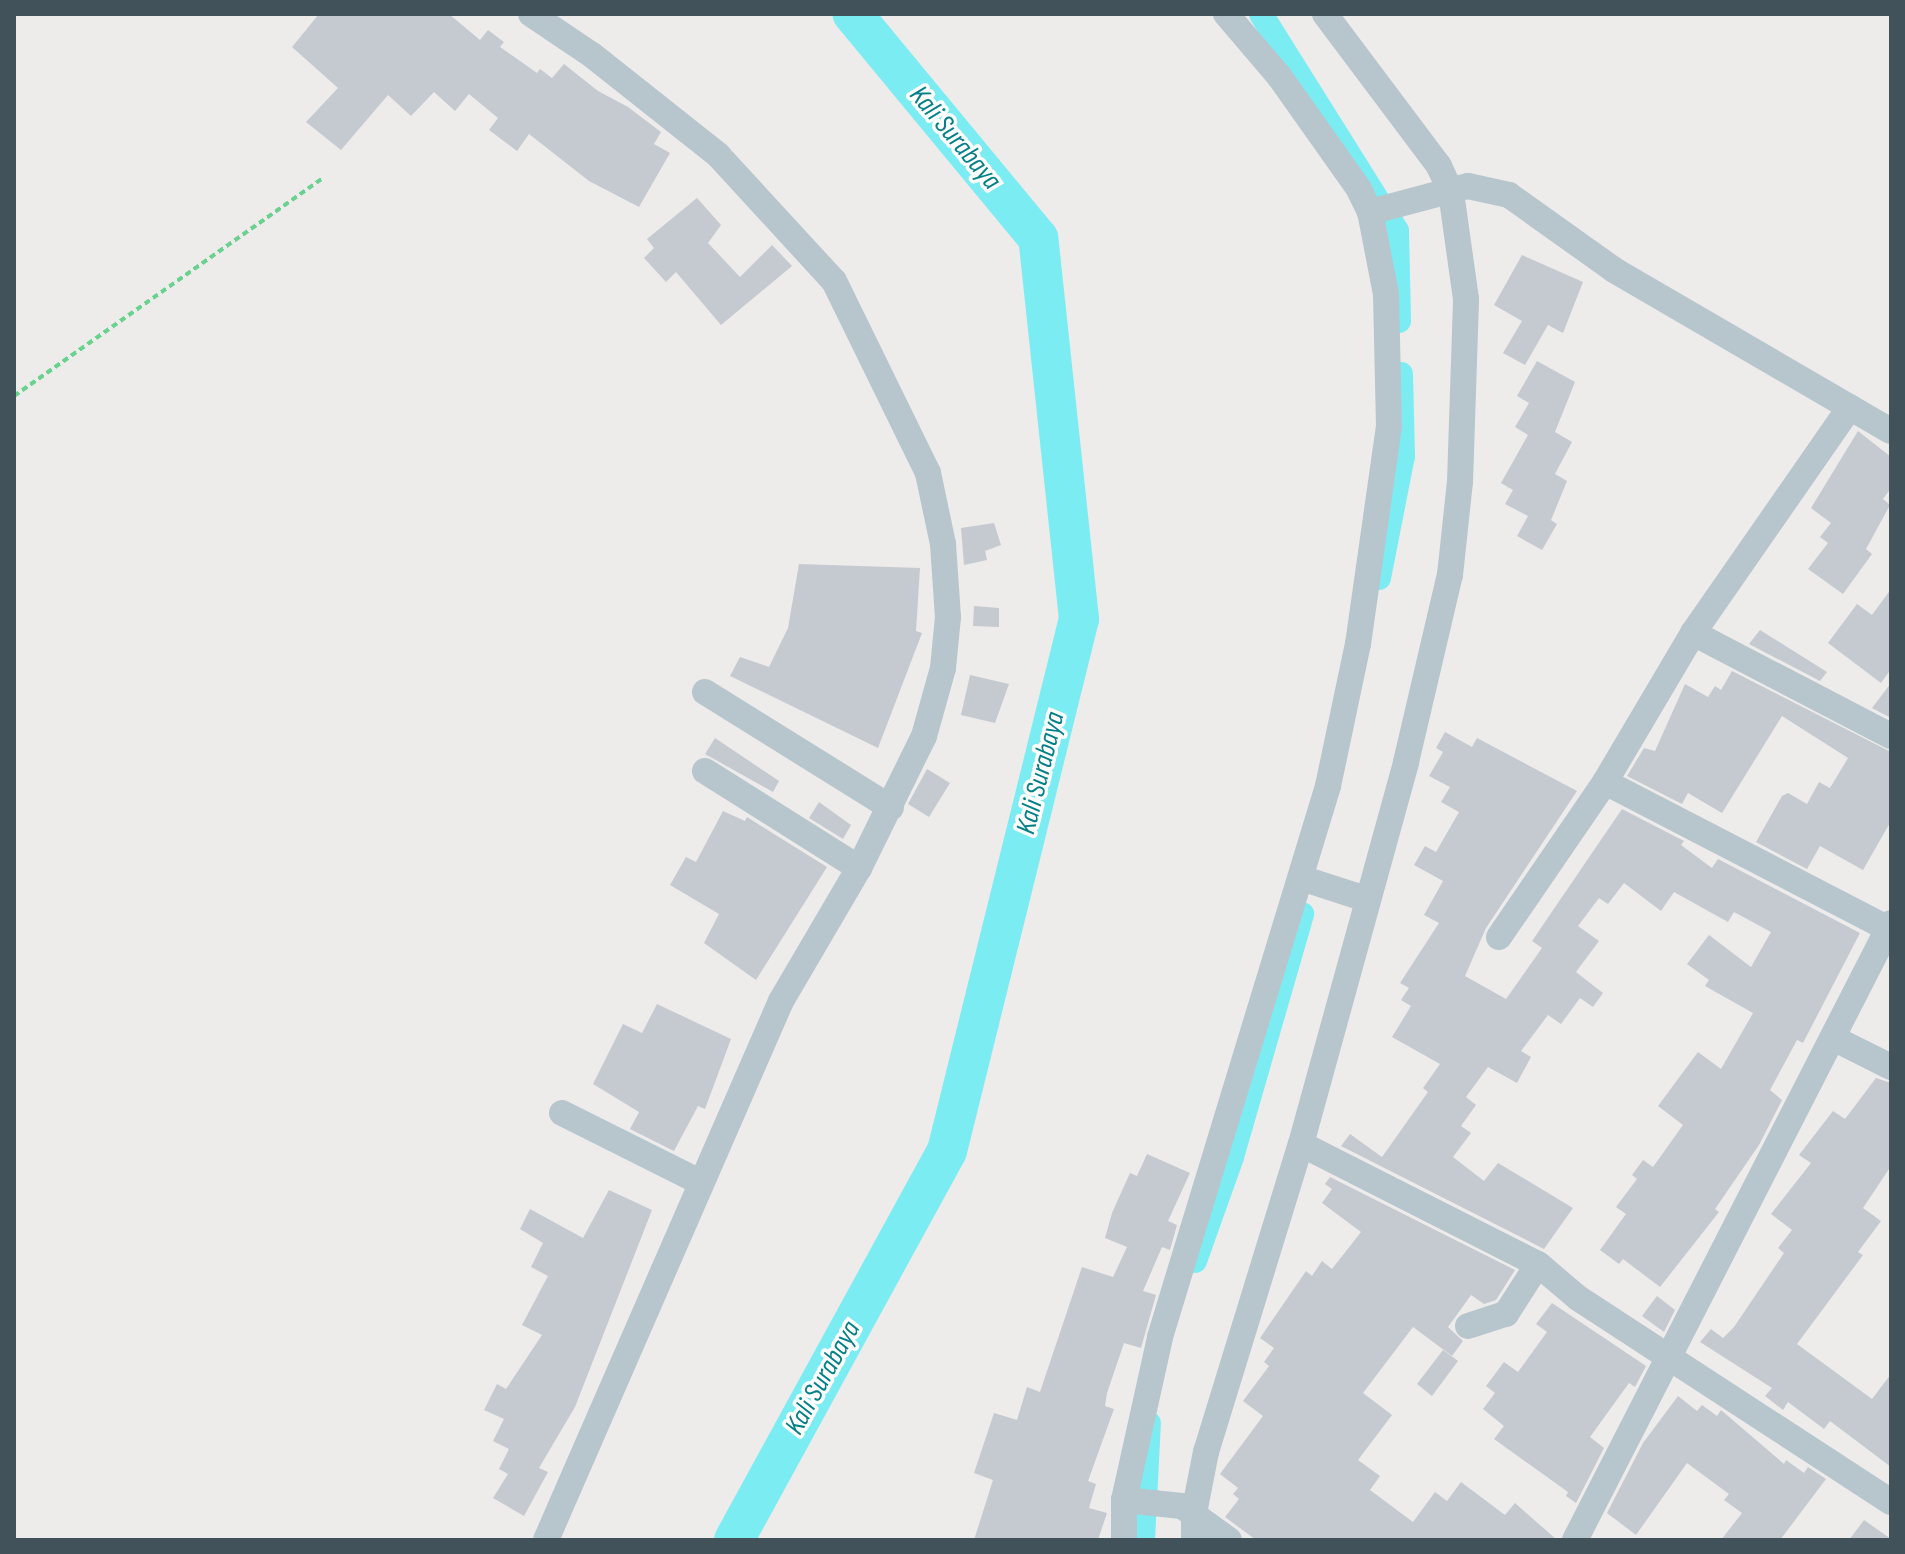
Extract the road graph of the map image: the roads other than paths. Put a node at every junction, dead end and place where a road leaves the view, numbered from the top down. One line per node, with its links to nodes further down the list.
1 (531, 14): 13 (street)
2 (1226, 14): 5 (street)
3 (1325, 14): 4 (street)
4 (1439, 194): 5 (street); 6 (street); 16 (street)
5 (1373, 211): 15 (street)
6 (1850, 407): 7 (street); 8 (street)
7 (1891, 431)
8 (1693, 633): 10 (street); 12 (street)
9 (705, 692): 13 (street)
10 (1891, 736)
11 (705, 771): 14 (street)
12 (1605, 782): 17 (street); 18 (street)
13 (891, 808): 14 (street)
14 (859, 868): 23 (street)
15 (1304, 880): 16 (street); 27 (street)
16 (1362, 897): 22 (street)
17 (1890, 926): 19 (street)
18 (1499, 937)
19 (1833, 1038): 20 (street); 26 (street)
20 (1891, 1067)
21 (562, 1113): 23 (street)
22 (1301, 1144): 24 (street); 29 (street)
23 (700, 1182): 30 (street)
24 (1538, 1264): 25 (street); 26 (street)
25 (1468, 1326)
26 (1671, 1353): 28 (street); 34 (street)
27 (1128, 1501): 29 (street); 31 (street)
28 (1891, 1502)
29 (1188, 1510): 32 (street); 33 (street)
30 (546, 1540)
31 (1124, 1540)
32 (1194, 1540)
33 (1229, 1540)
34 (1575, 1540)

